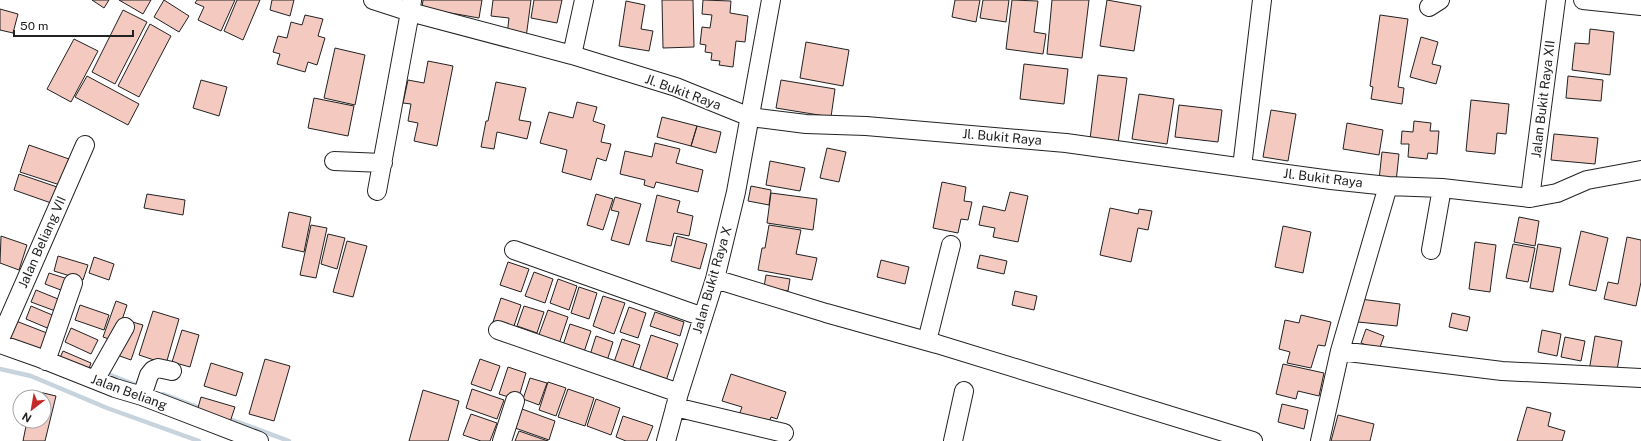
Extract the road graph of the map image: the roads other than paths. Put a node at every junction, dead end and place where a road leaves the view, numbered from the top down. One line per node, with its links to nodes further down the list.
1 (373, 0): 7 (street, Jl. Bukit Raya)
2 (584, 0): 9 (street)
3 (771, 0): 10 (street, Jalan Bukit Raya X)
4 (1262, 0): 14 (street)
5 (1556, 0): 19 (street, Jalan Bukit Raya XII)
6 (1583, 0): 8 (street)
7 (411, 6): 9 (street, Jl. Bukit Raya); 13 (street)
8 (1641, 6)
9 (572, 54): 10 (street, Jl. Bukit Raya)
10 (750, 117): 14 (street, Jl. Bukit Raya); 23 (street, Jalan Bukit Raya X)
11 (85, 145): 28 (street, Jalan Beliang VII)
12 (334, 161): 13 (street)
13 (383, 163): 18 (street)
14 (1242, 167): 16 (street, Jl. Bukit Raya)
15 (1641, 170): 19 (street, Jl. Bukit Raya)
16 (1388, 186): 17 (street, Jl. Bukit Raya); 31 (street)
17 (1442, 188): 19 (street, Jl. Bukit Raya); 22 (street)
18 (377, 191)
19 (1530, 198)
20 (951, 245): 29 (street)
21 (514, 250): 25 (street)
22 (1430, 250)
23 (715, 279): 25 (street, Jalan Bukit Raya X); 29 (street)
24 (73, 283): 32 (street)
25 (703, 317): 38 (street, Jalan Bukit Raya X)
26 (125, 327): 35 (street)
27 (498, 330): 38 (street)
28 (0, 339)
29 (927, 341): 45 (street)
30 (0, 344): 32 (street, Jalan Beliang)
31 (1340, 351): 34 (street); 46 (street)
32 (46, 361): 35 (street, Jalan Beliang)
33 (172, 371): 37 (street)
34 (1641, 378)
35 (95, 380): 37 (street, Jalan Beliang)
36 (964, 391): 44 (street)
37 (142, 396): 41 (street, Jalan Beliang)
38 (677, 400): 40 (street); 43 (street, Jalan Bukit Raya X)
39 (515, 401): 42 (street)
40 (784, 433)
41 (259, 441)
42 (502, 441)
43 (666, 441)
44 (953, 441)
45 (1253, 441)
46 (1320, 441)

